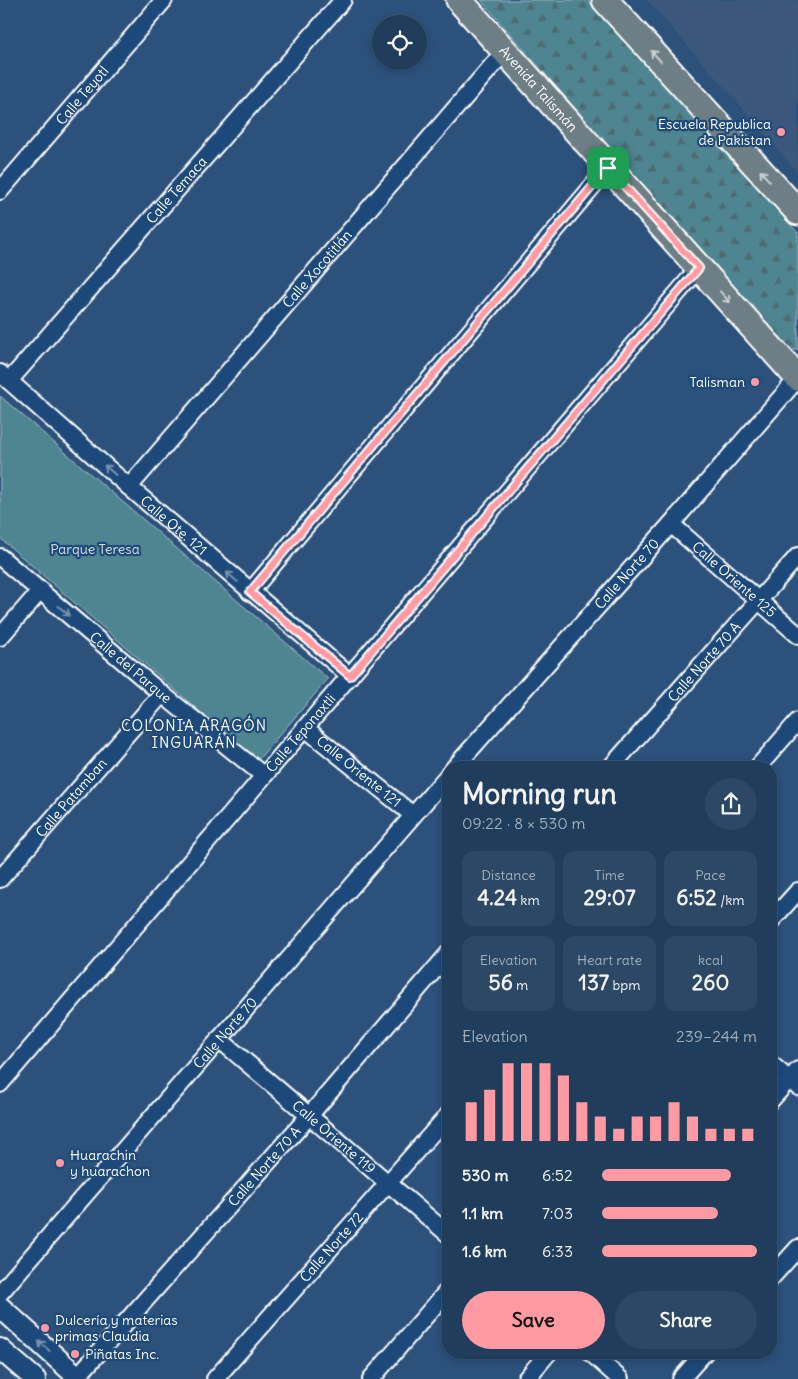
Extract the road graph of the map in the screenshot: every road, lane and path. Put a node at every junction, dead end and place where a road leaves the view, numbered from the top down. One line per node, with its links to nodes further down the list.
1 (164, 0): 7 (street, Calle Teyotl)
2 (344, 0): 10 (street, Calle Temaca)
3 (459, 0): 5 (main road, Avenida Talismán)
4 (605, 0): 8 (main road, one-way to 4)
5 (504, 52): 6 (main road, Avenida Talismán); 12 (street, Calle Xocotitlán)
6 (608, 168): 9 (main road, Avenida Talismán); 17 (street)
7 (0, 192)
8 (798, 212)
9 (699, 268): 11 (main road, Avenida Talismán, one-way to 11); 21 (street, Calle Teponaxtli)
10 (5, 377): 12 (street, Calle Ote. 121, one-way to 10)
11 (798, 378): 13 (street, Calle Norte 70)
12 (129, 487): 17 (street, Calle Ote. 121, one-way to 12)
13 (672, 524): 18 (street, Calle Oriente 125); 25 (street, Calle Norte 70)
14 (798, 556): 18 (street, Calle Norte 70 A)
15 (0, 557): 16 (street, Calle del Parque)
16 (40, 590): 20 (street); 22 (street, Calle del Parque, one-way to 22)
17 (250, 592): 21 (street, Calle Ote. 121)
18 (758, 600): 19 (street, Calle Oriente 125); 26 (street, Calle Norte 70 A)
19 (798, 635)
20 (0, 637)
21 (350, 676): 24 (street, Calle Teponaxtli)
22 (162, 694): 28 (street, Calle del Parque); 31 (street, Calle Patamban)
23 (798, 721): 27 (street)
24 (305, 728): 28 (street, Calle Teponaxtli); 30 (street, Calle Oriente 121)
25 (460, 761)
26 (616, 761)
27 (763, 761)
28 (264, 775): 38 (street, Calle Teponaxtli)
29 (442, 787): 30 (street, Calle Norte 70)
30 (413, 815): 35 (street, Calle Norte 70)
31 (0, 879)
32 (798, 891): 33 (street)
33 (777, 914)
34 (442, 961): 40 (street, Calle Norte 70 A)
35 (219, 1039): 40 (street, Calle Oriente 119); 46 (street, Calle Norte 70)
36 (777, 1068): 37 (street)
37 (795, 1079): 39 (street)
38 (0, 1084)
39 (777, 1095)
40 (309, 1116): 42 (street, Calle Oriente 119); 53 (street, Calle Norte 70 A)
41 (442, 1122): 42 (street, Calle Norte 72)
42 (388, 1183): 43 (street, Calle Oriente 119); 55 (street, Calle Norte 72)
43 (442, 1228)
44 (798, 1248): 45 (street)
45 (777, 1271)
46 (0, 1293)
47 (442, 1297): 56 (street)
48 (0, 1307): 53 (street, one-way to 48)
49 (0, 1349): 54 (street)
50 (543, 1359): 57 (street)
51 (598, 1359): 58 (street)
52 (699, 1359): 59 (street)
53 (78, 1378)
54 (36, 1379)
55 (215, 1379)
56 (371, 1379)
57 (526, 1379)
58 (620, 1379)
59 (681, 1379)

